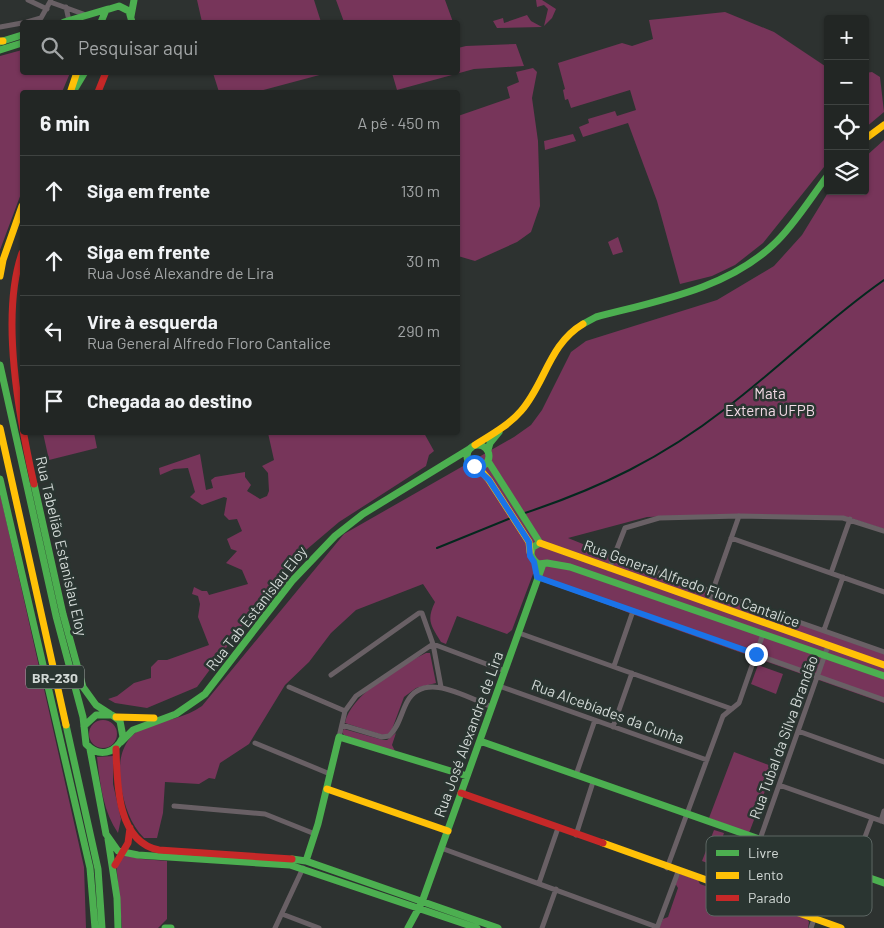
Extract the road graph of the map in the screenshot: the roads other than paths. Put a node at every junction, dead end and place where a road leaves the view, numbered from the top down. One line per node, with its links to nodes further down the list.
1 (28, 0): 6 (street)
2 (134, 0): 8 (main road)
3 (50, 1): 5 (street); 6 (street)
4 (112, 5): 7 (main road); 8 (main road); 12 (main road)
5 (66, 7): 7 (street); 10 (street)
6 (47, 9): 9 (street)
7 (86, 15): 11 (main road)
8 (132, 19)
9 (34, 20)
10 (66, 20)
11 (72, 20)
12 (102, 20)
13 (20, 24): 14 (street)
14 (0, 27)
15 (20, 36): 16 (main road)
16 (1, 42)
17 (20, 44): 18 (main road)
18 (0, 50)
19 (76, 75): 22 (main road)
20 (83, 75): 23 (main road)
21 (105, 75): 24 (main road)
22 (72, 90)
23 (72, 90)
24 (99, 90)
25 (884, 125): 26 (main road)
26 (869, 136)
27 (824, 180): 33 (main road, Rua Tab Estanislau Eloy)
28 (20, 212): 30 (main road)
29 (20, 257): 32 (main road, Rua Tabelião Estanislau Eloy)
30 (0, 276)
31 (0, 364): 88 (main road, Rua Tabelião Estanislau Eloy)
32 (20, 420)
33 (504, 426): 36 (main road, Rua Tab Estanislau Eloy); 37 (main road, Rua Tab Estanislau Eloy)
34 (0, 428): 136 (main road, BR-230)
35 (23, 435): 84 (main road, Rua Tabelião Estanislau Eloy)
36 (473, 447): 37 (main road); 38 (main road); 39 (main road, Rua Tab Estanislau Eloy)
37 (488, 450): 40 (main road)
38 (468, 459): 39 (main road, Rua Tab Estanislau Eloy); 41 (main road)
39 (447, 461): 85 (main road, Rua Tab Estanislau Eloy)
40 (488, 461): 41 (main road); 46 (main road)
41 (477, 466): 46 (main road)
42 (0, 479): 135 (main road, BR-230)
43 (739, 516): 44 (street); 47 (street); 49 (street)
44 (850, 519): 45 (street); 53 (street)
45 (884, 531)
46 (529, 535): 48 (main road); 50 (main road)
47 (731, 538): 53 (street); 57 (street)
48 (544, 544): 50 (main road); 51 (main road); 52 (main road, Rua General Alfredo Floro Cantalice)
49 (614, 557): 52 (street); 57 (street, Rua General Alfredo Floro Cantalice)
50 (532, 558): 51 (main road, Rua General Alfredo Floro Cantalice); 54 (main road)
51 (545, 564): 54 (main road, Rua José Alexandre de Lira); 59 (main road, Rua General Alfredo Floro Cantalice)
52 (609, 569): 56 (main road, Rua General Alfredo Floro Cantalice)
53 (831, 573): 55 (street)
54 (538, 576): 61 (street); 63 (main road, Rua José Alexandre de Lira)
55 (843, 577): 58 (street); 62 (street)
56 (658, 586): 59 (street); 60 (main road, Rua General Alfredo Floro Cantalice)
57 (713, 591): 60 (street); 62 (street, Rua General Alfredo Floro Cantalice)
58 (884, 592)
59 (654, 597): 64 (main road, Rua General Alfredo Floro Cantalice)
60 (708, 604): 66 (main road, Rua General Alfredo Floro Cantalice)
61 (633, 611): 68 (street); 71 (street)
62 (824, 630): 67 (street, Rua General Alfredo Floro Cantalice)
63 (519, 633): 71 (street); 72 (main road, Rua José Alexandre de Lira)
64 (763, 634): 68 (street); 69 (main road, Rua General Alfredo Floro Cantalice)
65 (433, 644): 72 (street); 74 (street); 79 (street); 83 (street)
66 (828, 646): 69 (street, Rua Tubal da Silva Brandão); 70 (main road, Rua General Alfredo Floro Cantalice)
67 (884, 652)
68 (756, 654): 75 (street); 82 (street)
69 (825, 656): 75 (street, Rua Tubal da Silva Brandão); 76 (main road, Rua General Alfredo Floro Cantalice)
70 (884, 665)
71 (614, 666): 73 (street)
72 (505, 671): 77 (main road, Rua José Alexandre de Lira)
73 (632, 673): 82 (street); 89 (street)
74 (331, 675)
75 (818, 676): 80 (street); 90 (street, Rua Tubal da Silva Brandão)
76 (884, 676)
77 (499, 686): 81 (main road, Rua José Alexandre de Lira); 86 (street, Rua Alcebíades da Cunha)
78 (290, 687): 83 (street)
79 (441, 687): 81 (street); 87 (street)
80 (884, 700)
81 (492, 707): 92 (main road, Rua José Alexandre de Lira)
82 (732, 709): 96 (street)
83 (345, 711): 87 (street)
84 (114, 716): 85 (main road, Rua Tab Estanislau Eloy); 88 (main road); 94 (main road)
85 (160, 718): 94 (main road, Rua Tab Estanislau Eloy)
86 (595, 720): 89 (street, Rua Alcebíades da Cunha); 99 (street)
87 (342, 725): 91 (street)
88 (84, 726): 95 (main road)
89 (613, 727): 96 (street, Rua Alcebíades da Cunha)
90 (798, 731): 97 (street); 102 (street, Rua Tubal da Silva Brandão)
91 (339, 736): 98 (main road); 100 (main road)
92 (480, 740): 99 (main road); 100 (main road, Rua José Alexandre de Lira)
93 (255, 743): 98 (street)
94 (119, 746): 95 (main road); 110 (main road)
95 (90, 749): 113 (main road)
96 (707, 760): 107 (street)
97 (884, 762)
98 (330, 774): 103 (main road)
99 (576, 775): 101 (main road)
100 (467, 776): 104 (main road, Rua José Alexandre de Lira)
101 (594, 782): 107 (main road); 115 (street)
102 (779, 785): 108 (street); 117 (street, Rua Tubal da Silva Brandão)
103 (327, 789): 112 (main road); 114 (main road)
104 (461, 793): 111 (main road); 112 (main road, Rua José Alexandre de Lira)
105 (174, 806): 114 (street)
106 (884, 811): 109 (street)
107 (686, 815): 116 (main road); 123 (street)
108 (872, 818): 109 (street); 118 (street)
109 (882, 821)
110 (130, 828): 120 (main road); 121 (main road)
111 (558, 828): 115 (main road); 127 (street)
112 (448, 830): 119 (main road, Rua José Alexandre de Lira)
113 (106, 834): 120 (main road); 122 (main road)
114 (315, 834): 121 (main road)
115 (576, 835): 123 (main road)
116 (747, 836)
117 (760, 836)
118 (865, 836)
119 (442, 848): 127 (street); 130 (main road, Rua José Alexandre de Lira)
120 (122, 852): 121 (main road); 122 (main road)
121 (304, 865): 130 (main road); 131 (street)
122 (114, 868): 137 (main road)
123 (667, 868): 124 (main road)
124 (678, 872): 126 (main road); 134 (street)
125 (872, 879): 128 (main road)
126 (706, 881)
127 (539, 883): 129 (street)
128 (884, 883)
129 (556, 889): 134 (street); 145 (street)
130 (420, 905): 142 (main road, Rua José Alexandre de Lira); 143 (main road); 144 (main road)
131 (282, 914): 140 (street); 141 (street)
132 (806, 916): 133 (main road)
133 (814, 919): 146 (street); 147 (main road)
134 (657, 927)
135 (95, 928)
136 (102, 928)
137 (118, 928)
138 (165, 928): 139 (main road)
139 (171, 928)
140 (275, 928)
141 (319, 928)
142 (408, 928)
143 (477, 928)
144 (498, 928)
145 (542, 928)
146 (811, 928)
147 (841, 928)

